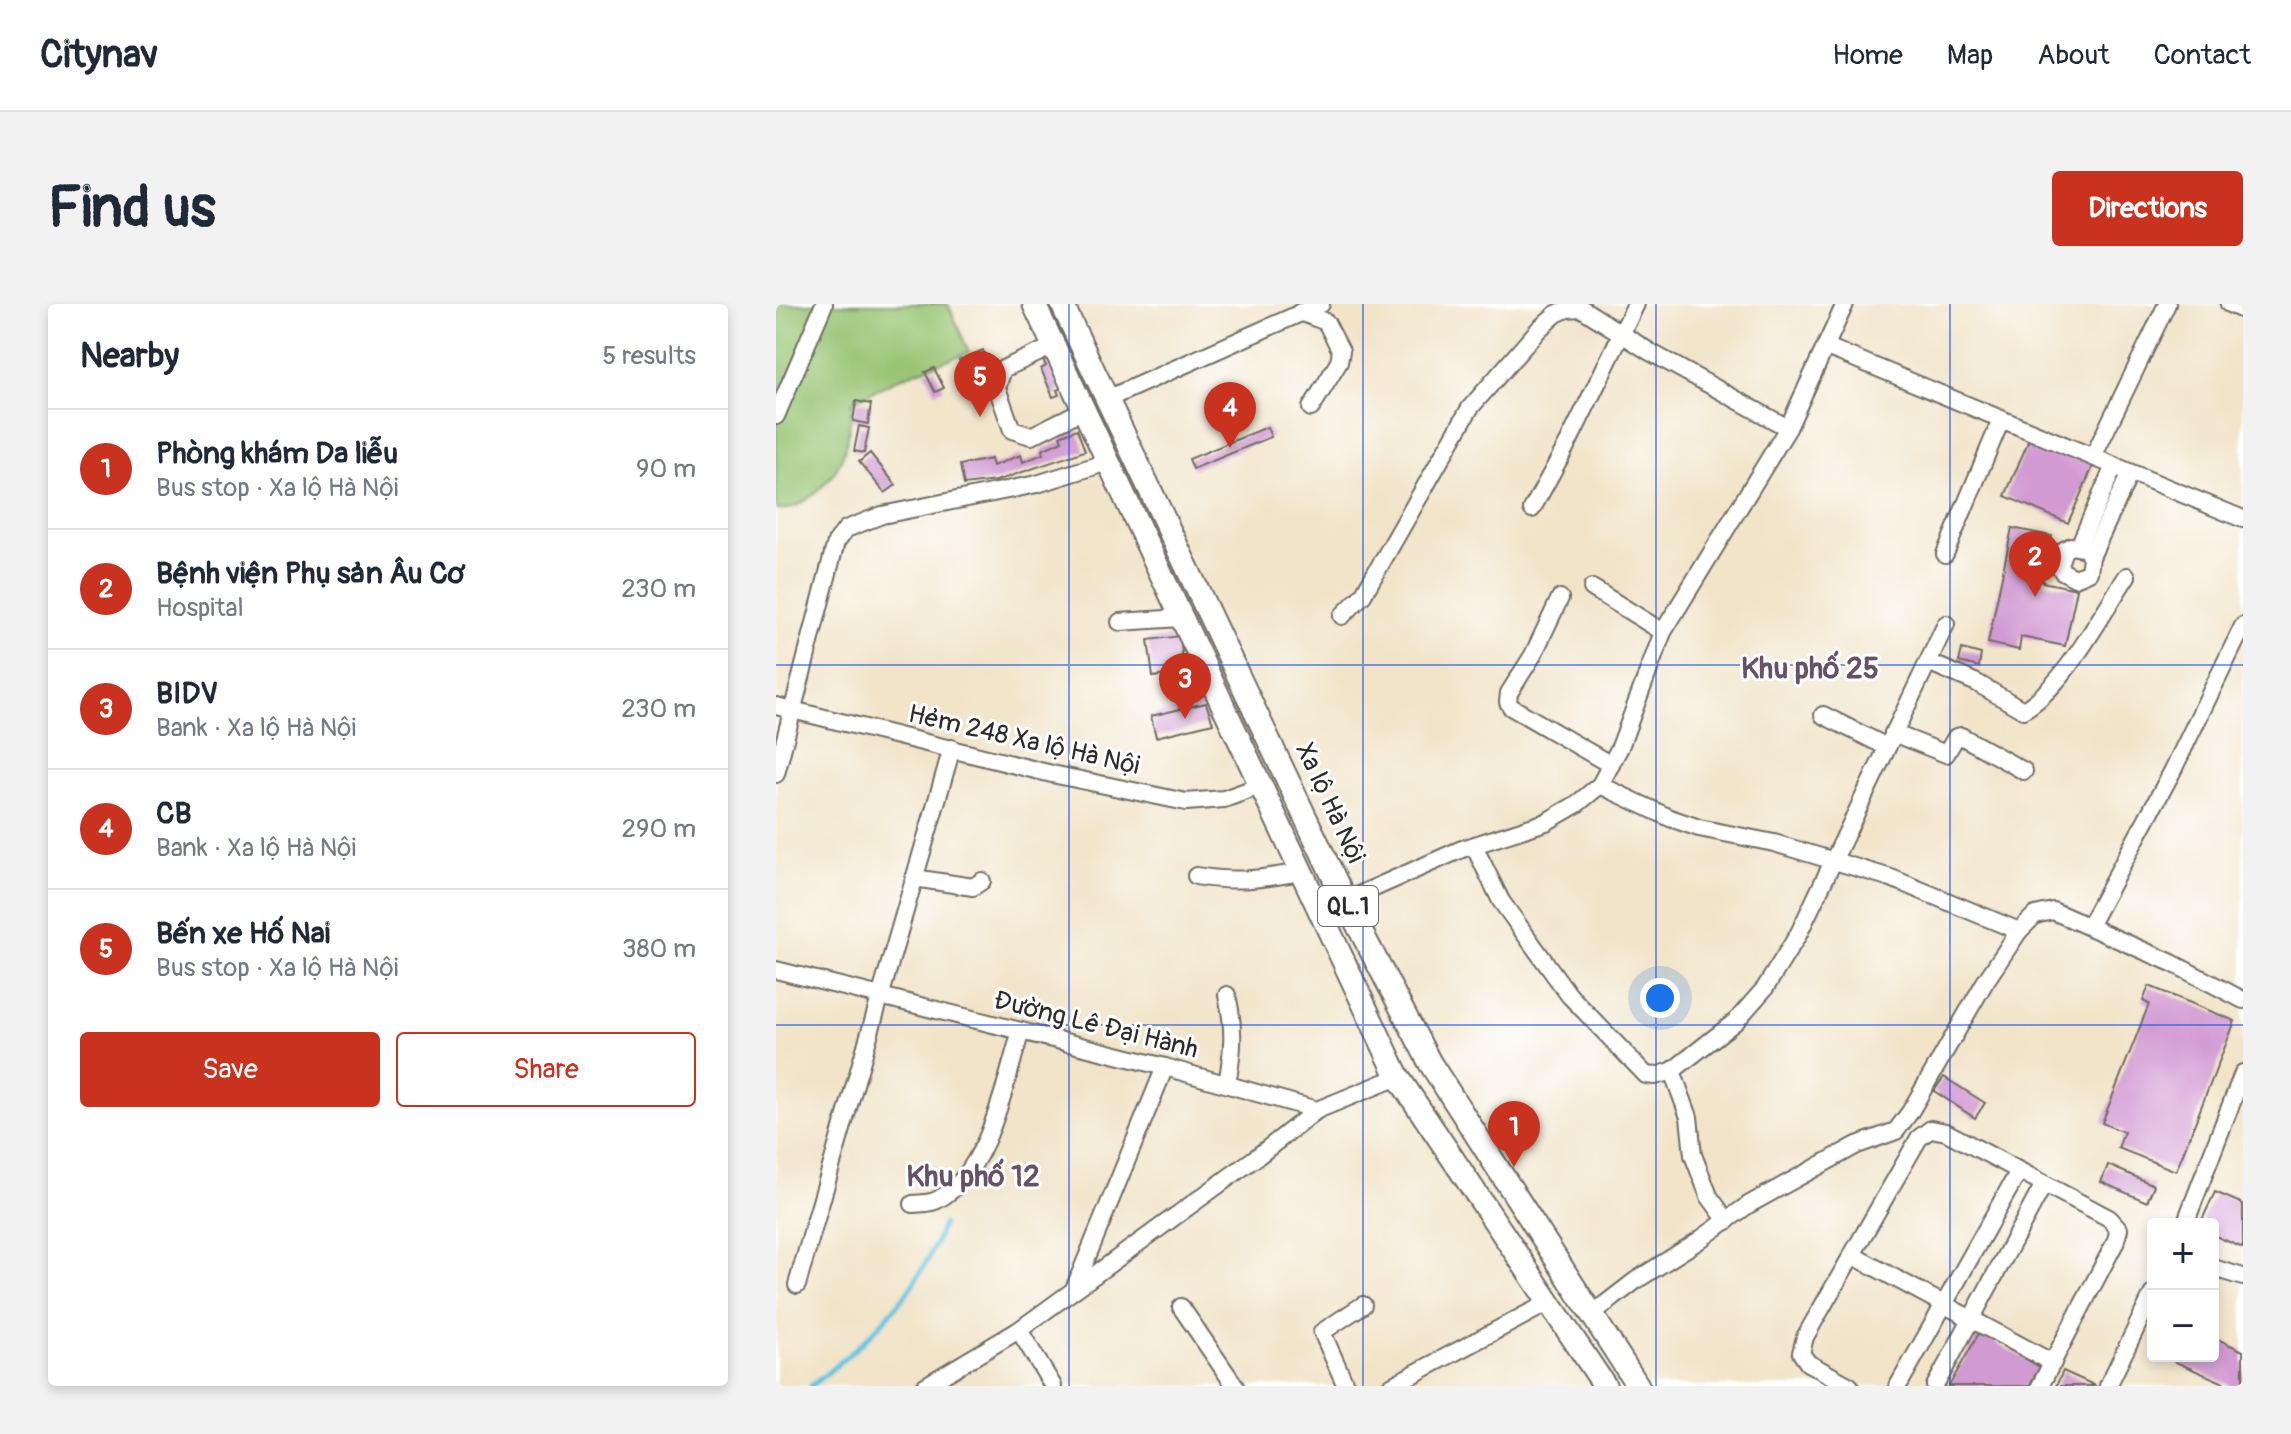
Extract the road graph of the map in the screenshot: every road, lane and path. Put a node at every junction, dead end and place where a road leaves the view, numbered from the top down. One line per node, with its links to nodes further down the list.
1 (824, 304): 17 (street)
2 (1034, 304): 12 (highway, QL.1)
3 (1062, 304): 14 (highway, Xa lộ Hà Nội / QL.1)
4 (1321, 304): 10 (street)
5 (1636, 304): 11 (street)
6 (1845, 304): 13 (street)
7 (2167, 304): 21 (street)
8 (2229, 304): 9 (street)
9 (2243, 310)
10 (1300, 312): 14 (street); 15 (street)
11 (1622, 334): 19 (street); 24 (street); 31 (street)
12 (1054, 346): 16 (highway, QL.1); 16 (street)
13 (1827, 347): 18 (street); 19 (street)
14 (1107, 399): 16 (highway); 20 (highway, Xa lộ Hà Nội / QL.1)
15 (1311, 408)
16 (1083, 410): 22 (highway, QL.1)
17 (776, 416)
18 (2001, 420): 21 (street); 27 (street)
19 (1788, 428): 36 (street)
20 (1132, 452): 22 (highway); 54 (highway, Xa lộ Hà Nội / QL.1)
21 (2093, 457): 23 (street)
22 (1108, 462): 32 (highway, QL.1); 39 (street)
23 (2122, 470): 25 (street); 26 (street)
24 (1532, 509)
25 (2243, 519)
26 (2085, 551)
27 (1945, 554)
28 (2127, 576): 37 (street)
29 (1592, 588): 36 (street)
30 (1560, 598): 43 (street)
31 (1342, 616)
32 (1181, 618): 33 (street); 47 (highway, QL.1)
33 (1120, 622)
34 (1946, 624): 37 (street)
35 (2243, 626): 55 (street)
36 (1663, 632): 43 (street)
37 (1928, 662): 41 (street)
38 (776, 706): 39 (street, Hẻm 248 Xa lộ Hà Nội)
39 (794, 710): 42 (street, Hẻm 248 Xa lộ Hà Nội); 45 (street)
40 (1823, 715): 41 (street)
41 (1890, 740): 44 (street); 49 (street)
42 (952, 748): 47 (street, Hẻm 248 Xa lộ Hà Nội); 52 (street)
43 (1611, 765): 46 (street)
44 (2024, 771)
45 (776, 774)
46 (1600, 785): 48 (street); 49 (street)
47 (1260, 786): 50 (highway, QL.1)
48 (1474, 846): 54 (street); 63 (street)
49 (1832, 860): 56 (street); 63 (street)
50 (1301, 872): 51 (street); 65 (highway, QL.1)
51 (1196, 876)
52 (914, 878): 53 (street); 58 (street)
53 (982, 881)
54 (1345, 901): 83 (highway, Xa lộ Hà Nội / QL.1)
55 (2089, 926): 56 (street); 60 (street)
56 (2019, 931): 72 (street)
57 (776, 970): 58 (street, Đường Lê Đại Hành)
58 (882, 995): 61 (street, Đường Lê Đại Hành); 76 (street)
59 (1227, 995): 66 (street)
60 (2243, 1000)
61 (1021, 1031): 62 (street, Đường Lê Đại Hành); 70 (street)
62 (1165, 1067): 66 (street, Đường Lê Đại Hành); 77 (street)
63 (1672, 1071): 72 (street)
64 (2243, 1073): 71 (street)
65 (1398, 1077): 67 (street); 78 (highway, QL.1)
66 (1227, 1084): 67 (street, Đường Lê Đại Hành)
67 (1317, 1110): 77 (street)
68 (2019, 1171): 69 (street); 73 (street); 79 (street)
69 (2044, 1184): 84 (street); 86 (street)
70 (913, 1204)
71 (2187, 1218)
72 (1727, 1221): 83 (street)
73 (1852, 1255): 79 (street); 94 (street)
74 (2219, 1270): 75 (street)
75 (2243, 1277)
76 (797, 1285)
77 (1073, 1291): 85 (street)
78 (1548, 1303): 91 (street); 92 (highway, QL.1)
79 (1944, 1304): 84 (street); 95 (street)
80 (1363, 1305): 90 (street)
81 (2147, 1305): 98 (street)
82 (1181, 1307): 89 (street)
83 (1591, 1315): 93 (highway, Xa lộ Hà Nội / QL.1)
84 (1969, 1318): 86 (street); 96 (street)
85 (1019, 1330): 87 (street); 88 (street)
86 (2053, 1363): 97 (street)
87 (925, 1386)
88 (1053, 1386)
89 (1235, 1386)
90 (1346, 1386)
91 (1391, 1386)
92 (1605, 1386)
93 (1638, 1386)
94 (1850, 1386)
95 (1898, 1386)
96 (1935, 1386)
97 (2040, 1386)
98 (2108, 1386)

